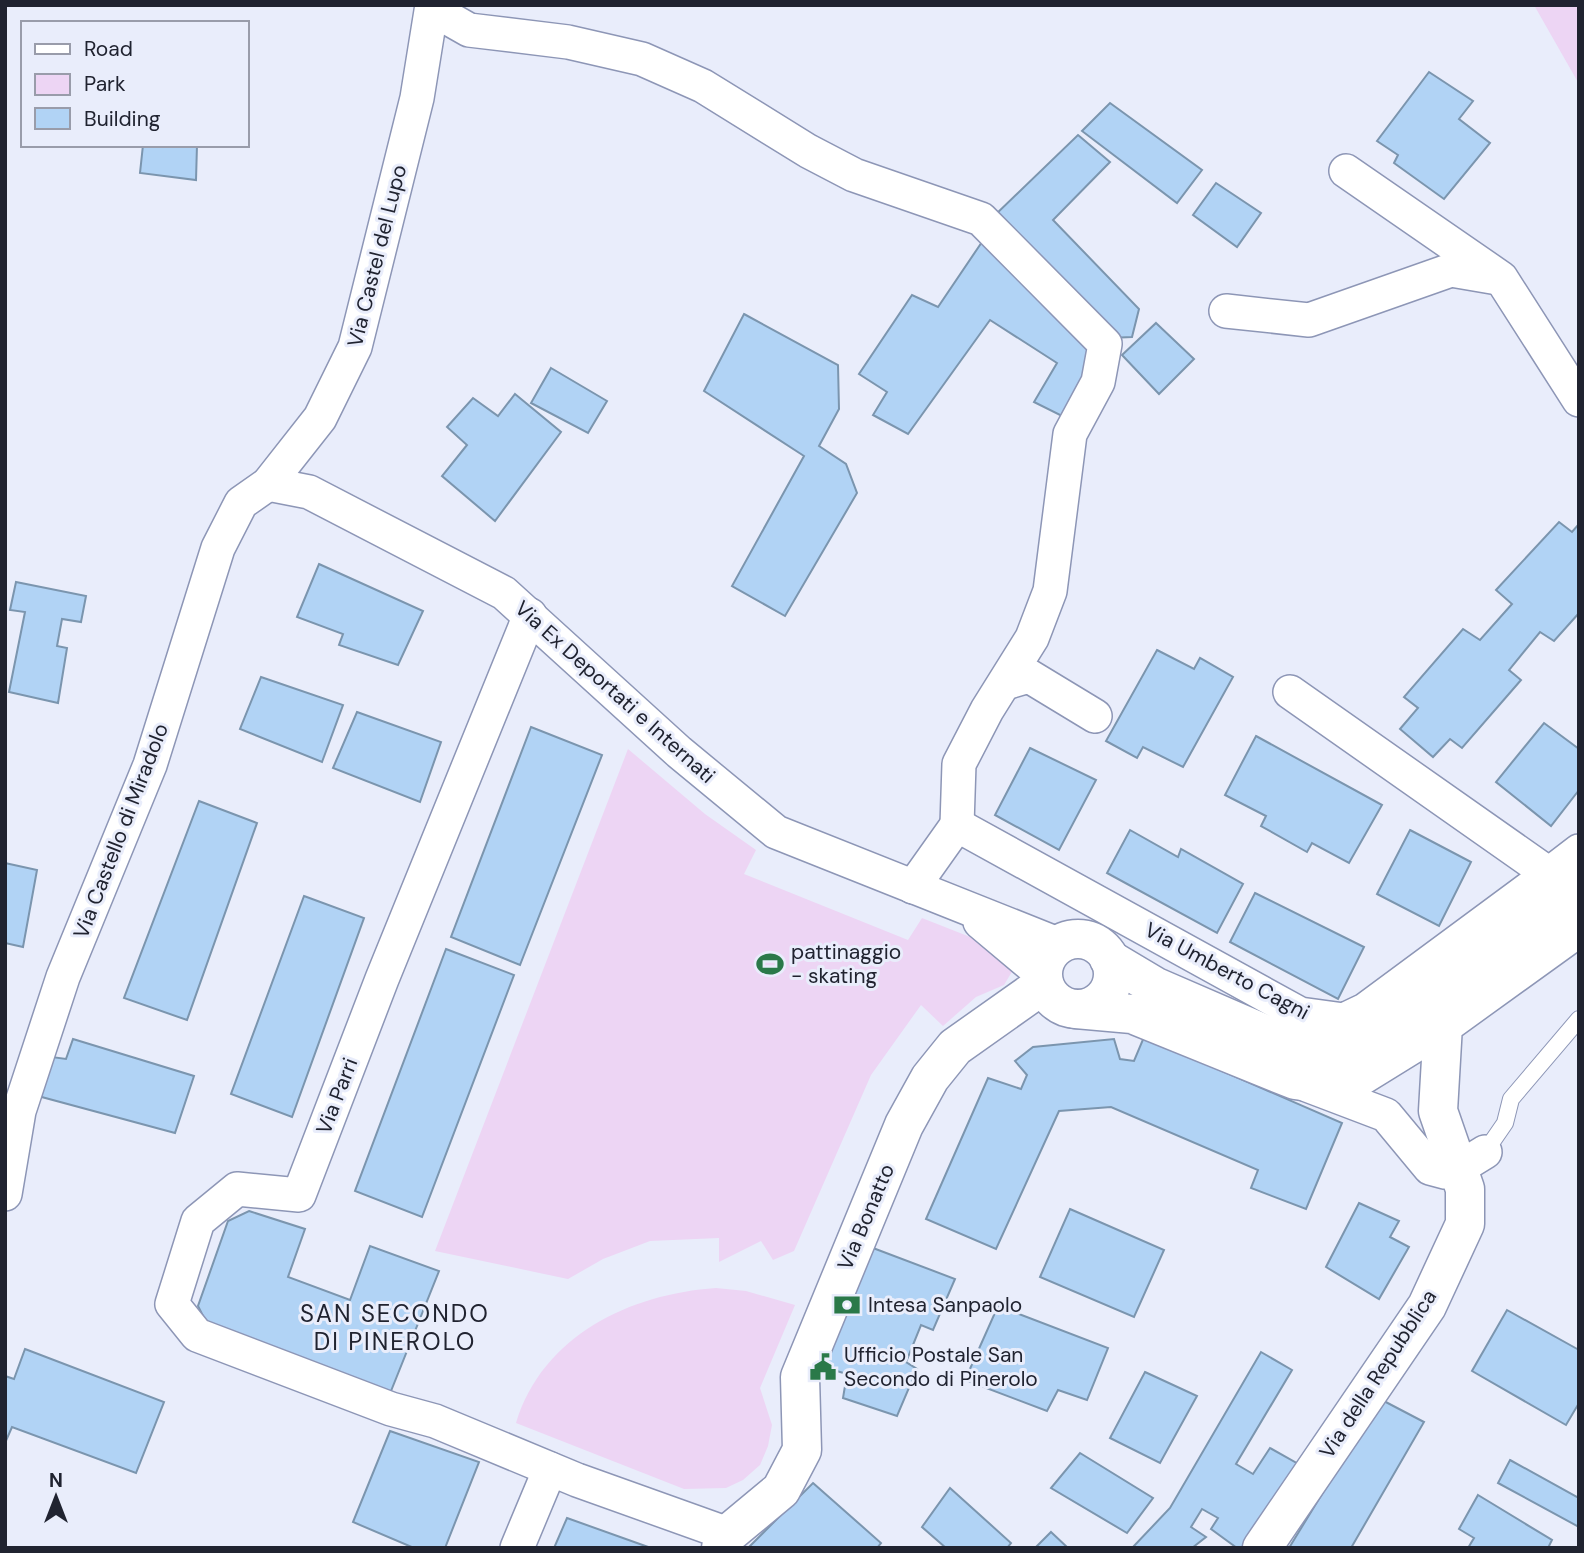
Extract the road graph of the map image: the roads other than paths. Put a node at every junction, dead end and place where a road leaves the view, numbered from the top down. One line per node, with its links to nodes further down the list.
1 (432, 7): 6 (street, Via Castel del Lupo); 8 (street)
2 (1346, 171): 3 (street)
3 (1501, 278): 4 (street); 5 (street)
4 (1226, 311)
5 (1579, 400)
6 (268, 484): 7 (street, Via Ex Deportati e Internati); 21 (street, Via Castello di Miradolo)
7 (530, 615): 14 (street, Via Ex Deportati e Internati); 24 (street, Via Parri)
8 (1006, 683): 10 (street); 11 (street)
9 (1290, 692): 13 (street)
10 (1095, 716)
11 (957, 825): 13 (street, Via Umberto Cagni); 14 (street)
12 (1579, 851): 13 (street, Via Umberto Cagni)
13 (1564, 881): 16 (street, Via Umberto Cagni)
14 (913, 887): 17 (street, Via Ex Deportati e Internati)
15 (1579, 927): 19 (street)
16 (1109, 959): 17 (street, Via Umberto Cagni); 17 (street, Via Bonatto)
17 (1057, 983): 20 (street); 26 (street, Via Bonatto)
18 (1579, 1018): 22 (lane)
19 (1443, 1025): 20 (street); 22 (street, Via della Repubblica)
20 (1295, 1080): 22 (street)
21 (9, 1150): 23 (street, Via Castello di Miradolo)
22 (1470, 1170): 28 (street, Via della Repubblica)
23 (5, 1194)
24 (360, 1397): 25 (street, Via Bonatto)
25 (550, 1469): 26 (street, Via Bonatto); 27 (street)
26 (724, 1541)
27 (517, 1548)
28 (1262, 1548)

